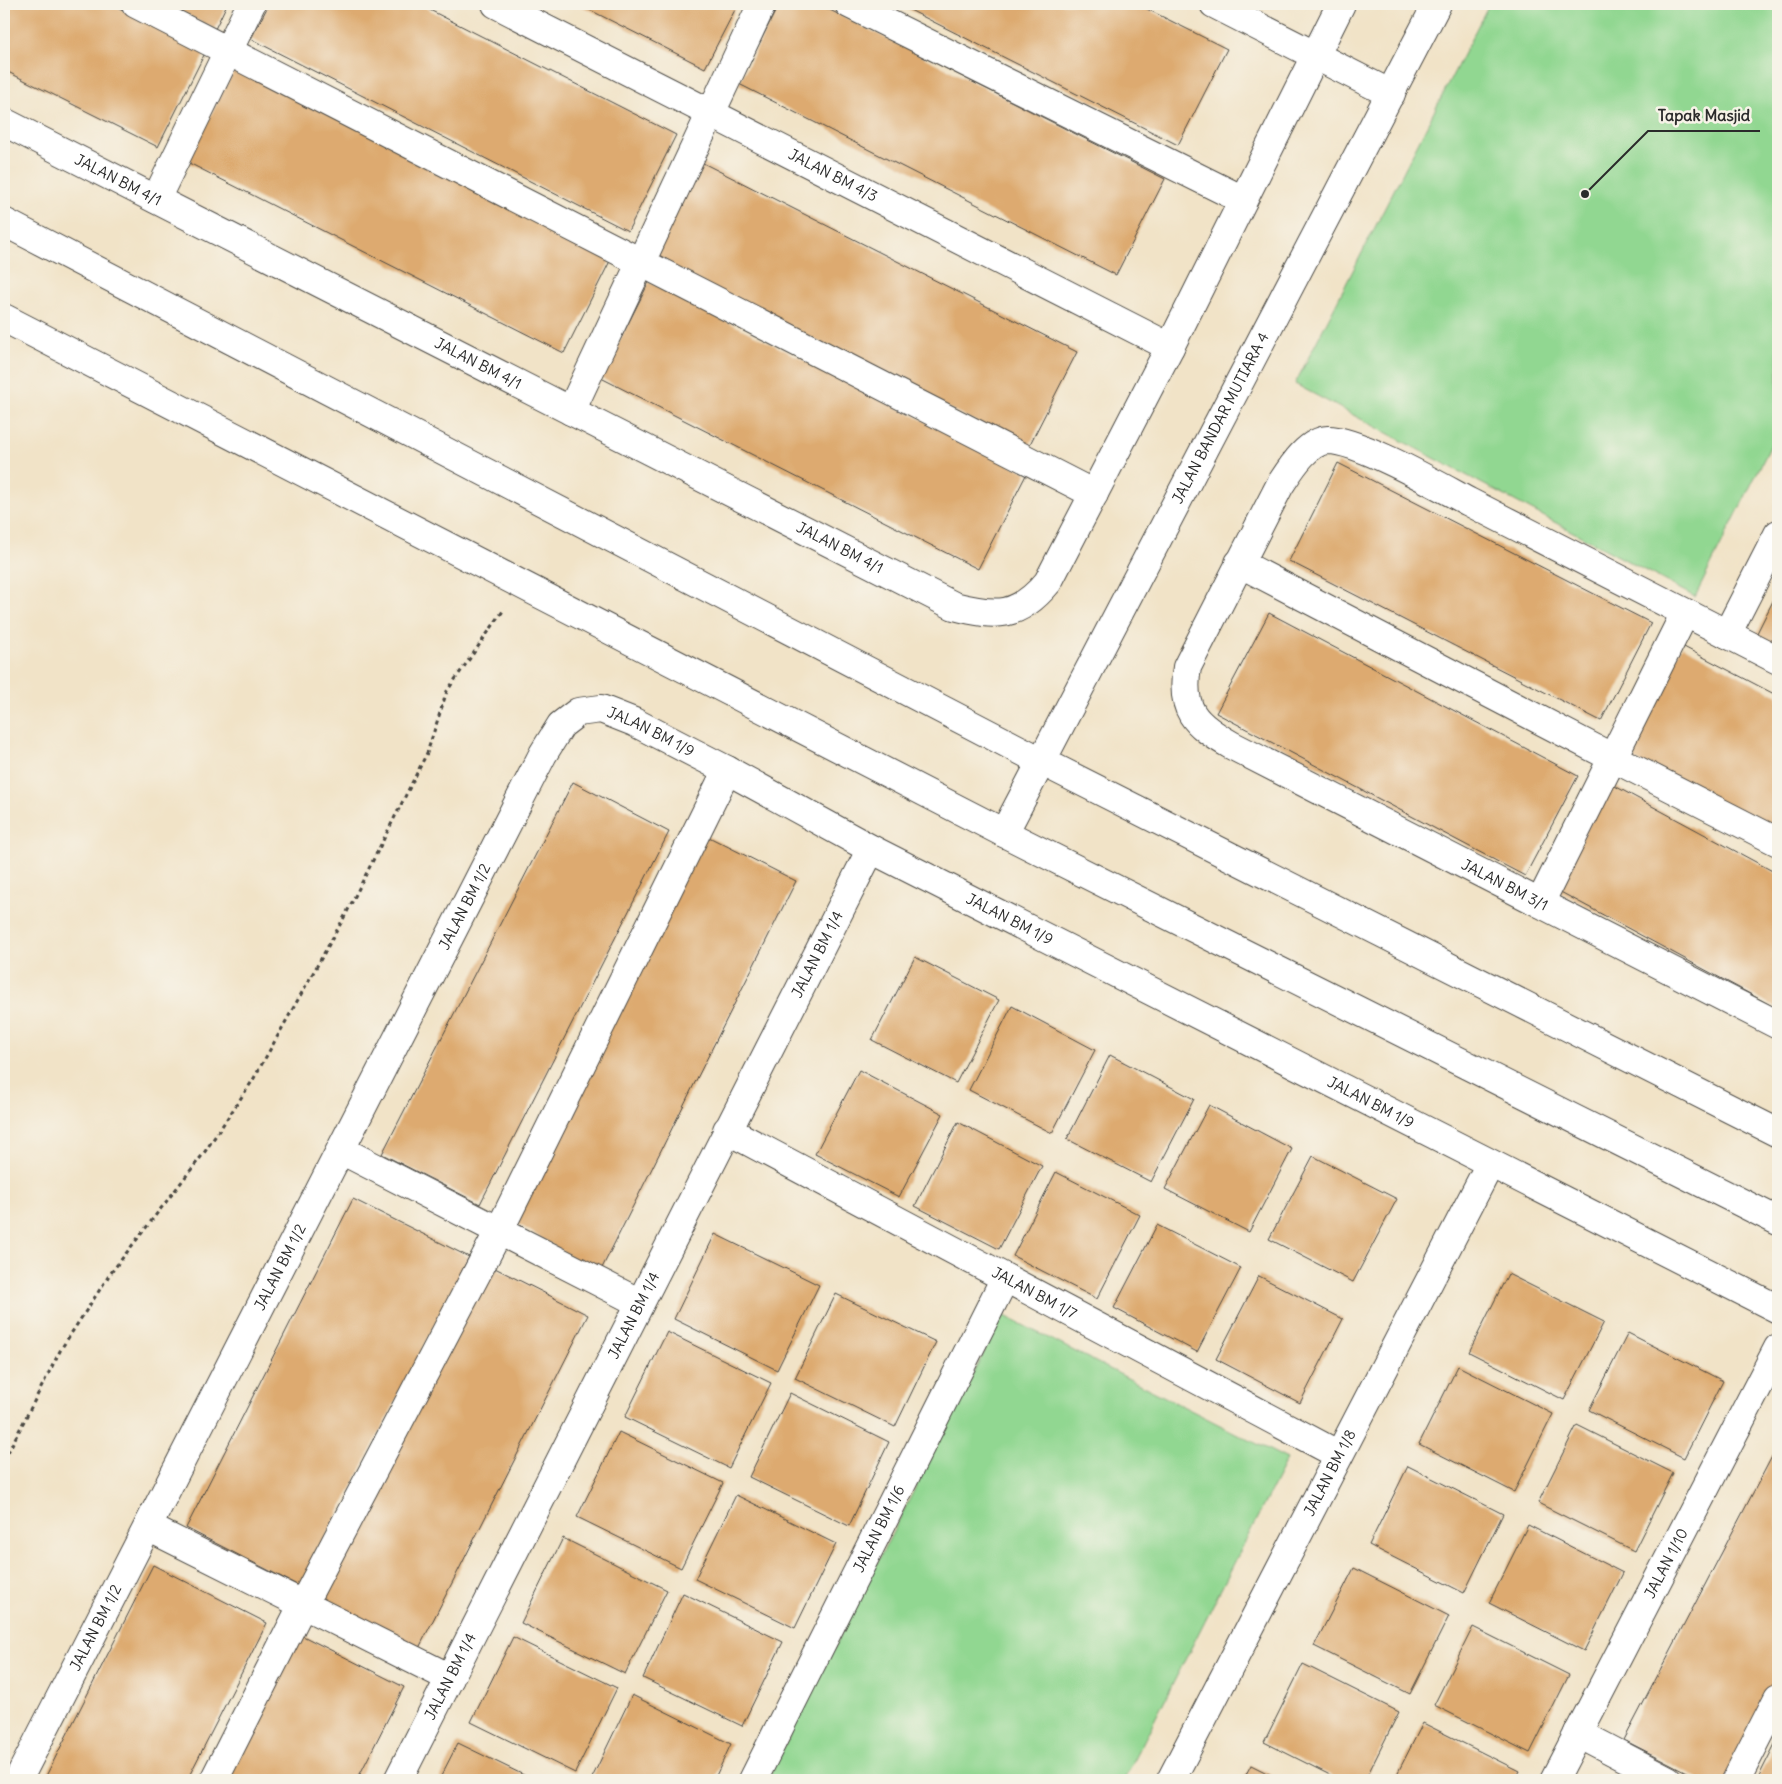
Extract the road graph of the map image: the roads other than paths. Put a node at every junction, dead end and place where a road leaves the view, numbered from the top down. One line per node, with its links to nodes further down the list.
1 (136, 4): 9 (street)
2 (251, 4): 9 (street)
3 (496, 4): 12 (street, JALAN BM 4/3)
4 (762, 4): 12 (street)
5 (850, 4): 15 (street)
6 (1214, 4): 10 (street)
7 (1341, 4): 10 (street, JALAN BM 4/1)
8 (1437, 4): 11 (street, JALAN BANDAR MUTIARA 4)
9 (228, 51): 14 (street); 17 (street)
10 (1316, 55): 11 (street); 15 (street, JALAN BM 4/1)
11 (1391, 94): 29 (street, JALAN BANDAR MUTIARA 4)
12 (711, 114): 17 (street); 19 (street, JALAN BM 4/3)
13 (4, 122): 14 (street, JALAN BM 4/1)
14 (156, 199): 20 (street, JALAN BM 4/1)
15 (1243, 200): 19 (street, JALAN BM 4/1)
16 (4, 222): 29 (street)
17 (642, 261): 20 (street); 21 (street)
18 (4, 318): 31 (street)
19 (1170, 347): 21 (street, JALAN BM 4/1)
20 (571, 410): 21 (street, JALAN BM 4/1)
21 (1094, 494)
22 (1778, 534): 25 (street)
23 (1239, 564): 24 (street, JALAN BM 3/1); 28 (street); 34 (street, JALAN BM 3/1)
24 (1685, 613): 25 (street, JALAN BM 3/1); 28 (street)
25 (1727, 634): 26 (street, JALAN BM 3/1)
26 (1778, 660)
27 (543, 754): 30 (street, JALAN BM 1/9); 38 (street, JALAN BM 1/2)
28 (1612, 758): 32 (street); 34 (street)
29 (1043, 762): 31 (street, JALAN BANDAR MUTIARA 4); 37 (street)
30 (727, 770): 33 (street, JALAN BM 1/9); 41 (street)
31 (1004, 832): 40 (street)
32 (1778, 842)
33 (870, 849): 36 (street, JALAN BM 1/4); 39 (street, JALAN BM 1/9)
34 (1540, 902): 35 (street, JALAN BM 3/1)
35 (1778, 1025)
36 (728, 1130): 42 (street, JALAN BM 1/7); 43 (street, JALAN BM 1/4)
37 (1778, 1133)
38 (341, 1150): 41 (street); 47 (street, JALAN BM 1/2)
39 (1490, 1164): 44 (street, JALAN BM 1/9); 46 (street, JALAN BM 1/8)
40 (1778, 1221)
41 (499, 1231): 43 (street); 48 (street)
42 (1005, 1278): 46 (street, JALAN BM 1/7); 55 (street, JALAN BM 1/6)
43 (640, 1303): 49 (street, JALAN BM 1/4)
44 (1778, 1309)
45 (1778, 1348): 51 (street, JALAN 1/10)
46 (1340, 1455): 56 (street, JALAN BM 1/8)
47 (148, 1527): 48 (street); 52 (street, JALAN BM 1/2)
48 (303, 1604): 49 (street); 53 (street)
49 (450, 1678): 54 (street, JALAN BM 1/4)
50 (1778, 1698): 59 (street)
51 (1578, 1733): 57 (street, JALAN 1/10); 58 (street)
52 (18, 1780)
53 (214, 1780)
54 (398, 1780)
55 (753, 1780)
56 (1171, 1780)
57 (1554, 1780)
58 (1668, 1780)
59 (1736, 1780)

